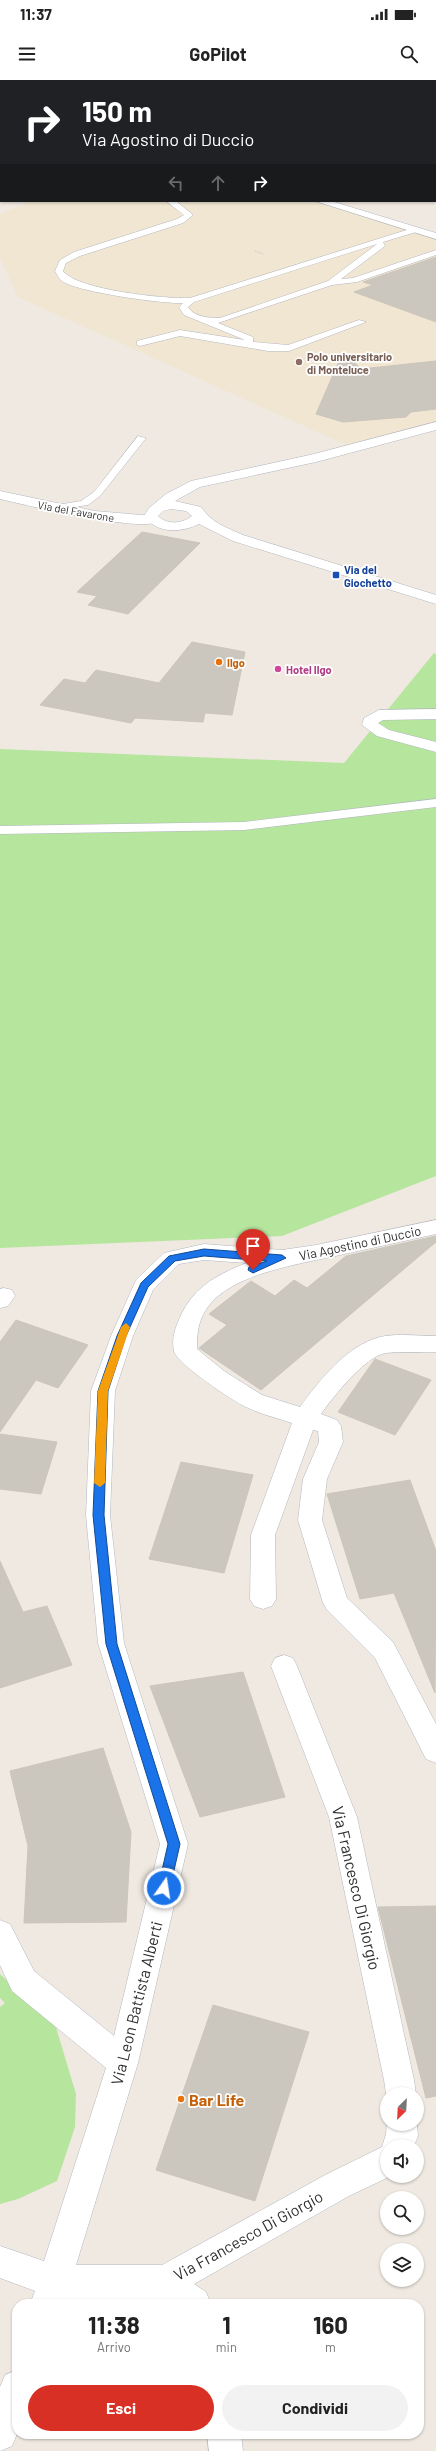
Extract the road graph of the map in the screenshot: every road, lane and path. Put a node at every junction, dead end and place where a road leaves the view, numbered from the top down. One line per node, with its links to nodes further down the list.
1 (172, 202): 8 (lane)
2 (323, 202): 3 (street)
3 (413, 230): 4 (lane); 5 (street)
4 (395, 236): 7 (lane); 8 (lane)
5 (436, 236)
6 (436, 252): 7 (lane)
7 (331, 283): 9 (lane)
8 (191, 300): 9 (lane)
9 (207, 321): 12 (lane)
10 (362, 322): 12 (lane)
11 (140, 343): 12 (lane)
12 (248, 344)
13 (436, 426): 15 (street)
14 (142, 438): 19 (lane)
15 (253, 472): 17 (street); 18 (street)
16 (0, 495): 19 (street, Via del Favarone)
17 (198, 505): 18 (street); 21 (street); 22 (street)
18 (161, 507): 20 (street)
19 (55, 508): 20 (street, Via del Favarone)
20 (153, 520): 21 (street)
21 (176, 526): 22 (street)
22 (238, 538): 23 (street)
23 (436, 600)
24 (436, 714): 25 (street)
25 (436, 747)
26 (436, 802): 27 (lane)
27 (0, 830)
28 (436, 1227): 29 (street, Via Agostino di Duccio)
29 (282, 1258): 31 (street, Via Agostino di Duccio); 36 (street, Via Leon Battista Alberti)
30 (436, 1344): 31 (street)
31 (306, 1417): 32 (street); 34 (street)
32 (263, 1599)
33 (284, 1666): 37 (street, Via Francesco Di Giorgio)
34 (436, 1752)
35 (0, 1934): 36 (street)
36 (123, 2063): 41 (street, Via Leon Battista Alberti)
37 (400, 2087)
38 (380, 2164): 40 (street, Via Francesco Di Giorgio)
39 (0, 2262): 41 (street, Via Francesco Di Giorgio)
40 (165, 2282): 41 (street, Via Francesco Di Giorgio); 42 (street)
41 (51, 2293)
42 (187, 2299)
43 (12, 2401): 44 (street)
44 (0, 2434)
45 (225, 2439): 46 (street)
46 (226, 2451)

